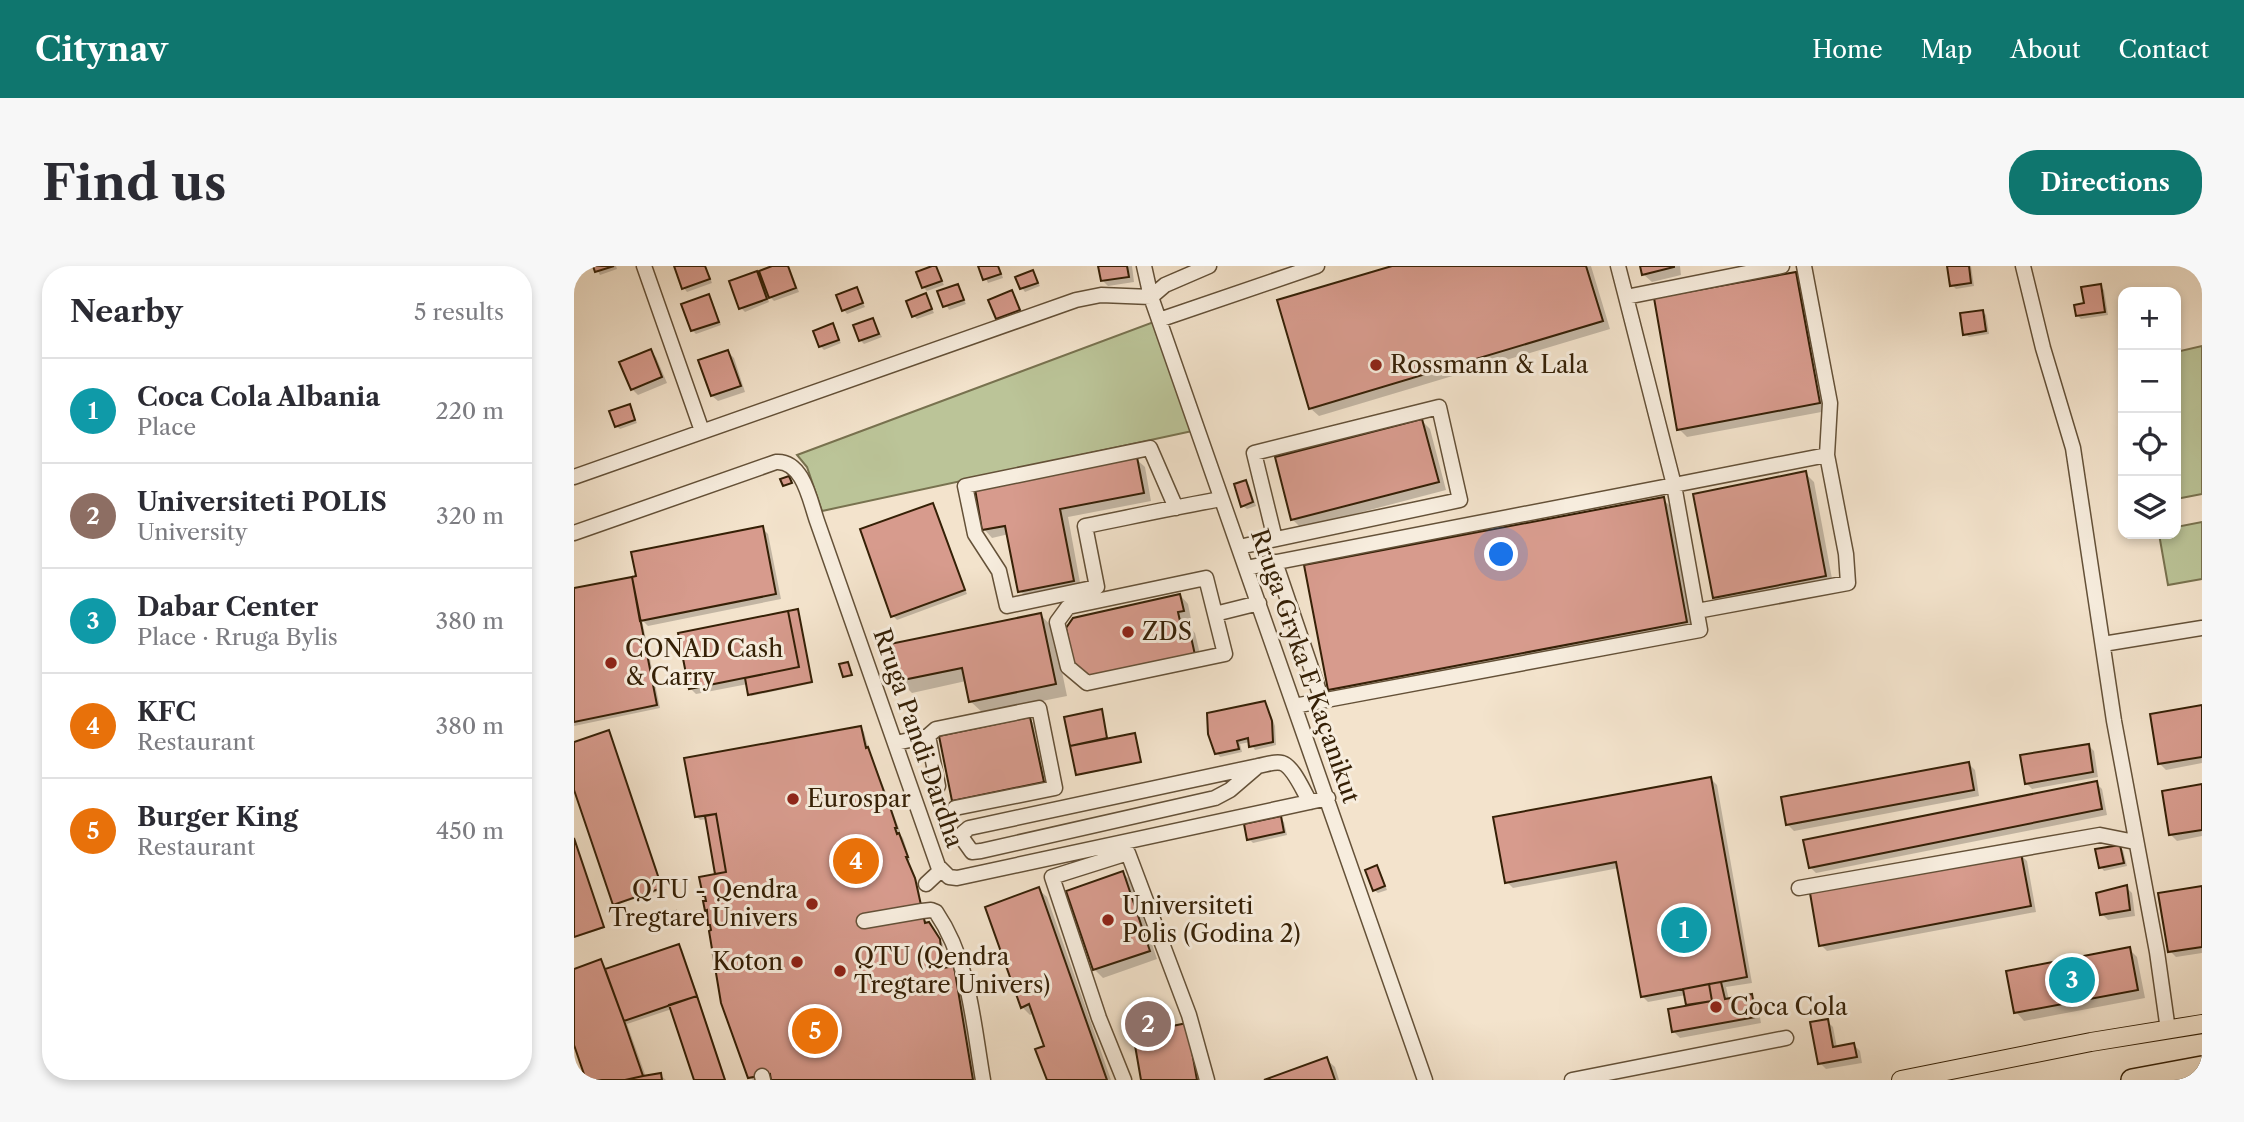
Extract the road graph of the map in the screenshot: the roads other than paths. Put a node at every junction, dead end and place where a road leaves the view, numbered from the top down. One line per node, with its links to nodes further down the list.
1 (644, 266): 12 (street)
2 (1144, 266): 9 (street, Rruga Gryka E Kaçanikut)
3 (1209, 266): 9 (street)
4 (1317, 266): 11 (street)
5 (1618, 266): 10 (street)
6 (1782, 266): 10 (street)
7 (1804, 266): 13 (street)
8 (2024, 266): 27 (street)
9 (1151, 297): 11 (street, Rruga Gryka E Kaçanikut); 12 (street)
10 (1626, 297): 15 (street)
11 (1159, 320): 16 (street, Rruga Gryka E Kaçanikut)
12 (702, 432): 14 (street)
13 (1828, 456): 15 (street); 24 (street)
14 (574, 477)
15 (1674, 485): 21 (street); 24 (street)
16 (1221, 499): 17 (street); 20 (street, Rruga Gryka E Kaçanikut)
17 (1176, 508): 17 (street)
18 (574, 533): 31 (street, Rruga Pandi Dardha)
19 (1275, 539): 19 (street); 20 (street)
20 (1239, 547): 22 (street, Rruga Gryka E Kaçanikut)
21 (1275, 562): 22 (street); 28 (street)
22 (1246, 568): 23 (street, Rruga Gryka E Kaçanikut)
23 (1259, 603): 25 (street); 29 (street, Rruga Gryka E Kaçanikut)
24 (1697, 611): 28 (street)
25 (1215, 614): 25 (street)
26 (2202, 628): 27 (street)
27 (2103, 644): 37 (street)
28 (1322, 700): 29 (street)
29 (1294, 706): 34 (street, Rruga Gryka E Kaçanikut)
30 (928, 736): 31 (street); 33 (street); 36 (street)
31 (896, 743): 38 (street, Rruga Pandi Dardha)
32 (1258, 766): 32 (street); 35 (street)
33 (938, 786)
34 (1328, 798): 35 (street, Rruga Pandi Dardha); 49 (street, Rruga Gryka E Kaçanikut)
35 (1310, 802): 38 (street, Rruga Pandi Dardha)
36 (955, 808)
37 (2136, 840): 40 (street); 43 (street)
38 (941, 870): 39 (street)
39 (926, 884)
40 (1800, 888)
41 (864, 921): 46 (street)
42 (2202, 1024): 43 (main road)
43 (2168, 1031): 51 (main road)
44 (1786, 1038): 50 (street)
45 (2202, 1067): 52 (highway)
46 (983, 1080)
47 (1124, 1080): 48 (street)
48 (1207, 1080)
49 (1425, 1080)
50 (1572, 1080)
51 (1901, 1080)
52 (2132, 1080)

